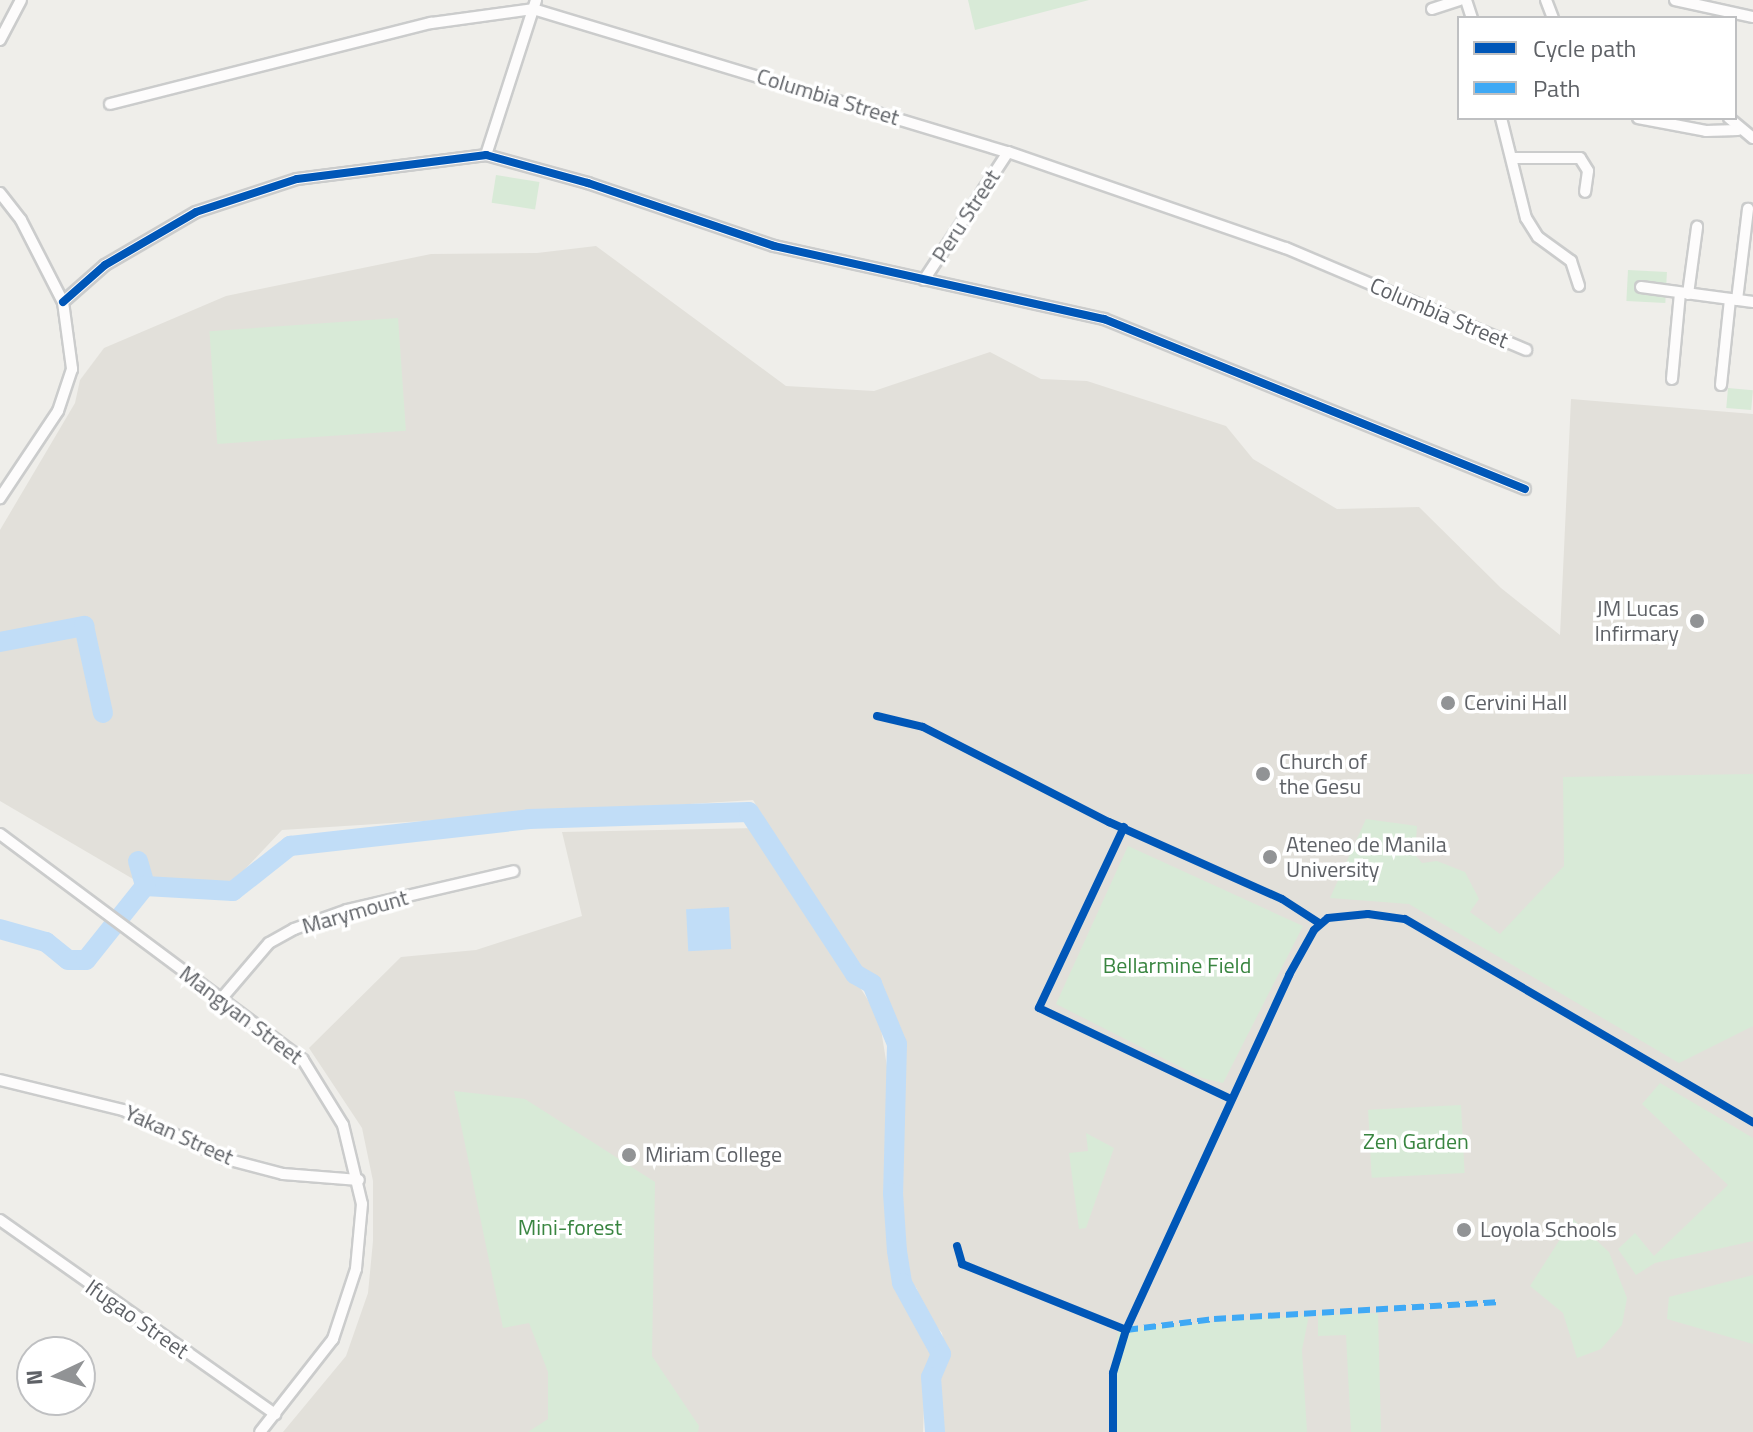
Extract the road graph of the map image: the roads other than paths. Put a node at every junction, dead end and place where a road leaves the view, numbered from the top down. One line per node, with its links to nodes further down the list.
1 (21, 0): 8 (street)
2 (1460, 0): 5 (street)
3 (1675, 0): 6 (street)
4 (535, 4): 9 (street, Columbia Street); 15 (street, Columbia Street); 16 (street)
5 (1432, 9)
6 (1726, 15): 7 (street)
7 (1753, 17)
8 (0, 40)
9 (110, 104)
10 (1502, 120): 17 (street)
11 (1648, 120): 13 (street)
12 (1730, 120): 13 (street)
13 (1738, 130): 14 (street)
14 (1753, 138)
15 (1008, 152): 22 (street, Peru Street); 29 (street, Columbia Street)
16 (486, 155): 22 (street); 27 (street)
17 (1513, 158): 18 (street); 23 (street)
18 (1585, 192)
19 (0, 193): 27 (street)
20 (1748, 209): 26 (street)
21 (1697, 227): 25 (street)
22 (924, 280): 32 (street)
23 (1579, 286)
24 (1641, 287): 25 (street)
25 (1684, 293): 26 (street); 30 (street)
26 (1734, 300): 28 (street); 31 (street)
27 (63, 302): 33 (street)
28 (1753, 302)
29 (1526, 350)
30 (1672, 379)
31 (1721, 385)
32 (1525, 489)
33 (0, 498)
34 (0, 834): 36 (street, Mangyan Street)
35 (514, 871): 36 (street, Marymount)
36 (222, 998): 38 (street, Mangyan Street)
37 (0, 1080): 38 (street, Yakan Street)
38 (359, 1180): 40 (street, Mangyan Street)
39 (0, 1220): 40 (street, Ifugao Street)
40 (275, 1414): 41 (street, Mangyan Street)
41 (260, 1432)

